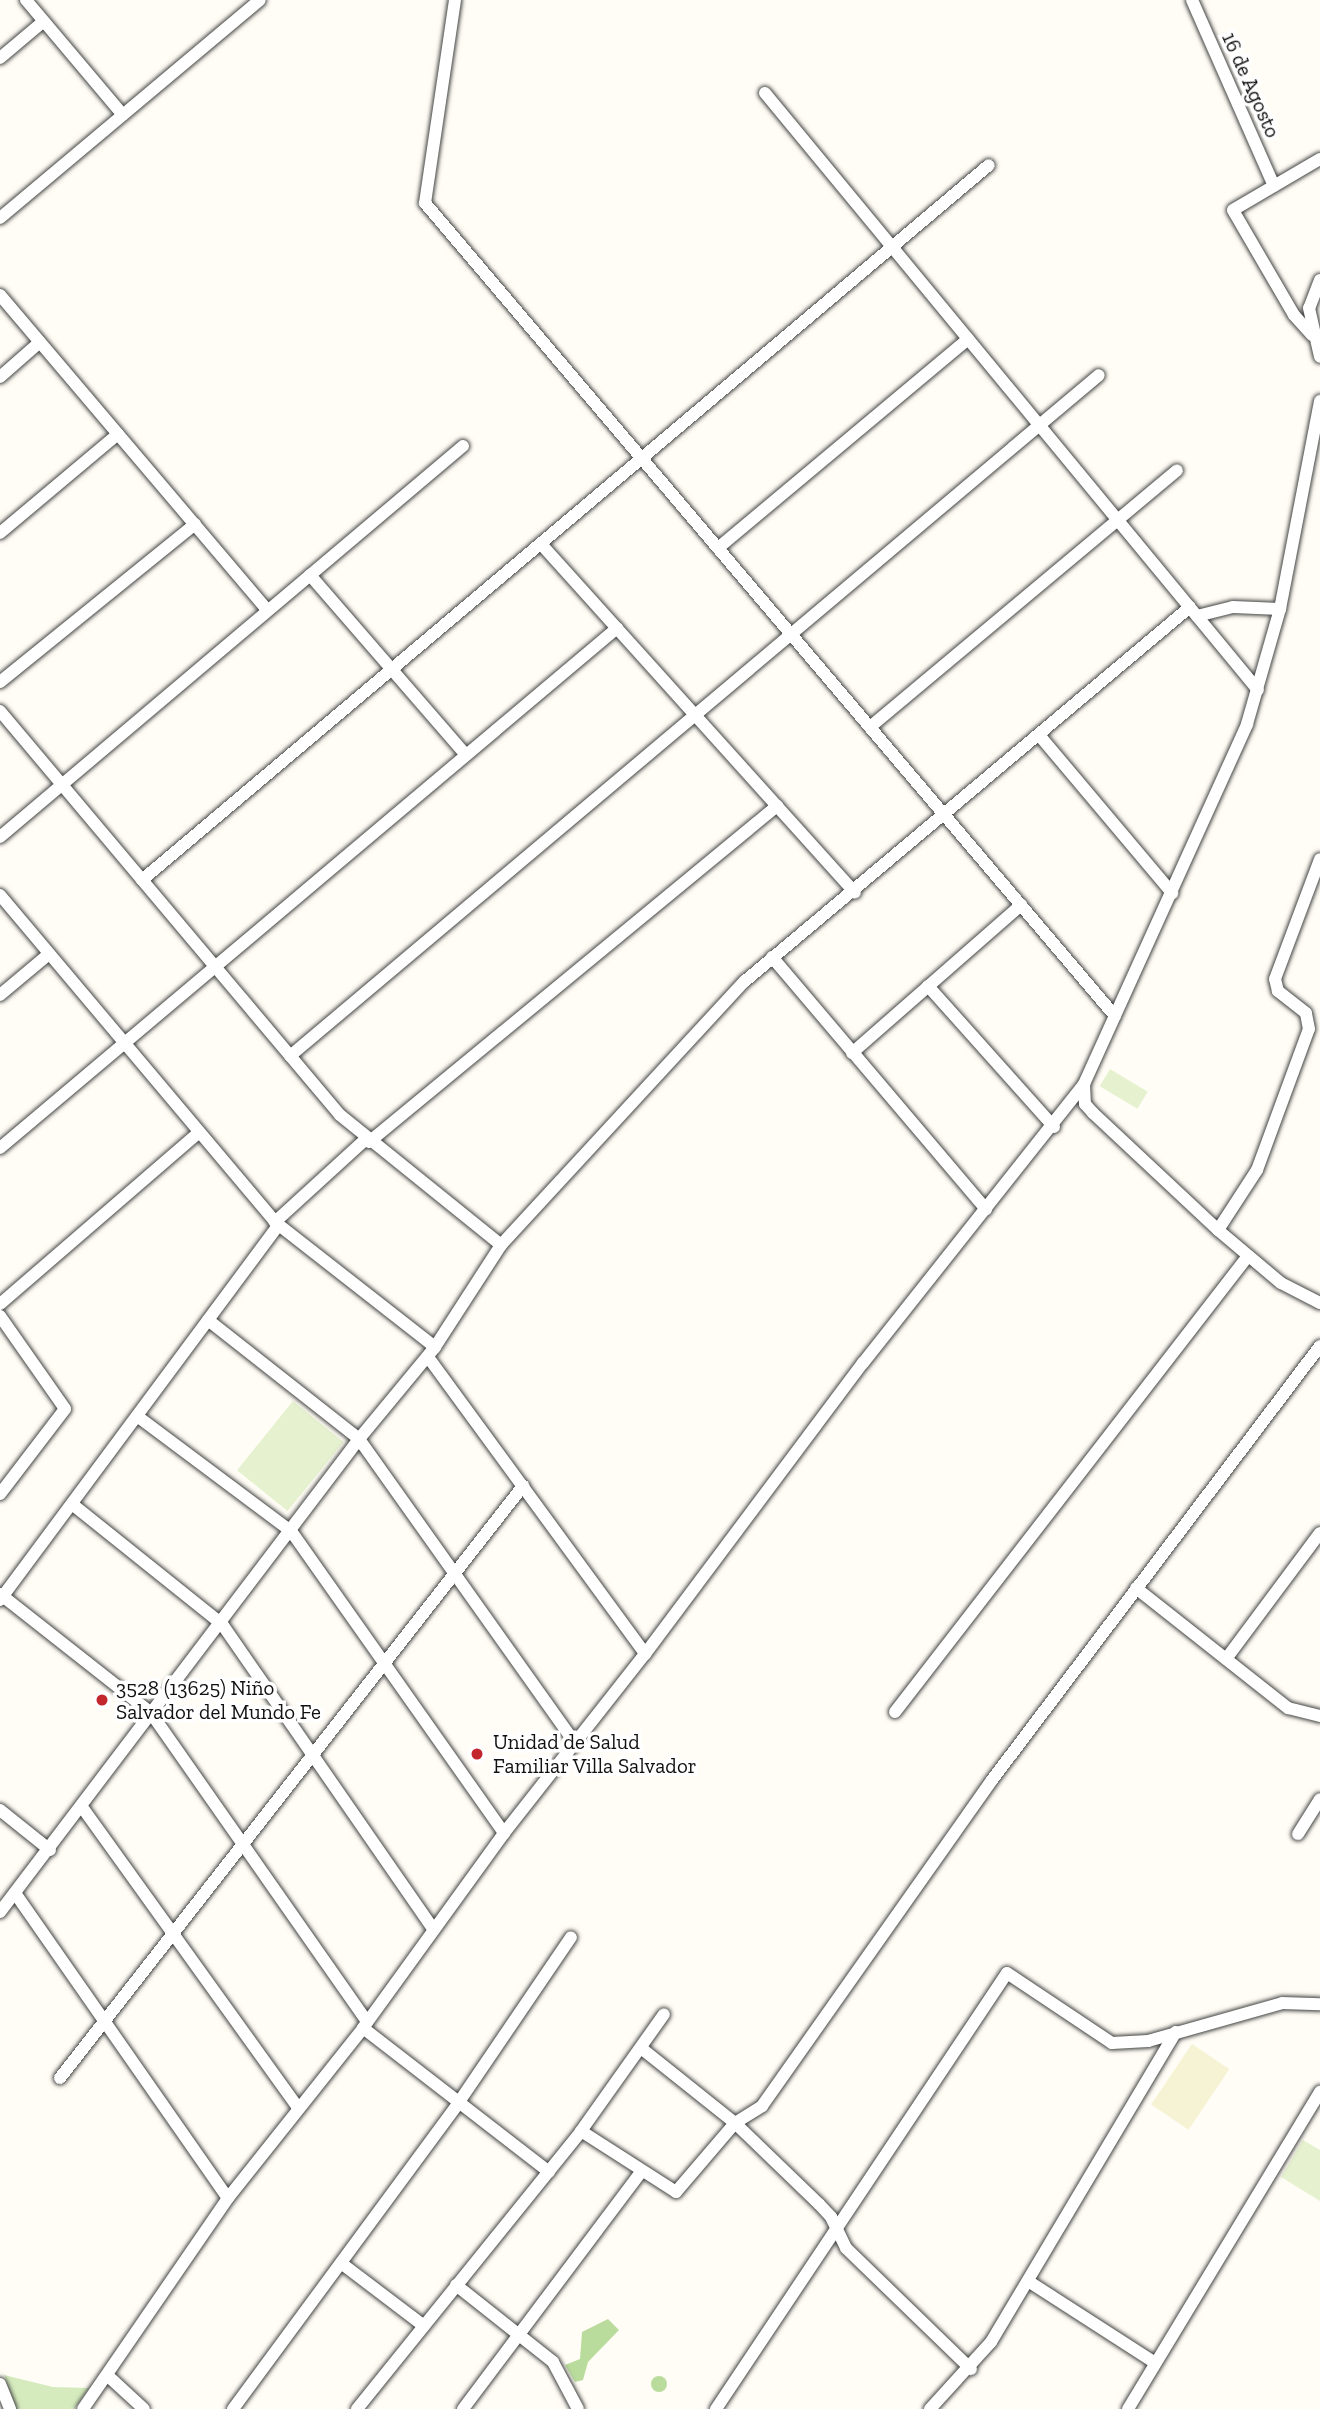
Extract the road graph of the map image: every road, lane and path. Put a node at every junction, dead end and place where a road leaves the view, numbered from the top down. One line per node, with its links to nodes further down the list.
1 (26, 0): 5 (street)
2 (260, 0): 8 (street)
3 (455, 0): 27 (street)
4 (1192, 0): 11 (street, 16 de Agosto)
5 (44, 21): 6 (street); 8 (street)
6 (0, 58)
7 (765, 93): 13 (street)
8 (123, 115): 12 (street)
9 (1320, 159): 11 (street)
10 (989, 165): 13 (street)
11 (1274, 186): 16 (street)
12 (0, 218)
13 (892, 247): 17 (street); 27 (street)
14 (1320, 280): 16 (street)
15 (0, 295): 18 (street)
16 (1312, 335): 19 (street)
17 (968, 339): 23 (street); 33 (street)
18 (40, 342): 21 (street); 24 (street)
19 (1320, 357)
20 (1099, 375): 23 (street)
21 (0, 377)
22 (1320, 401): 26 (street)
23 (1040, 425): 29 (street); 39 (street)
24 (118, 434): 30 (street); 31 (street)
25 (463, 446): 34 (street)
26 (1316, 451): 35 (street)
27 (642, 459): 32 (street); 33 (street)
28 (1177, 470): 29 (street)
29 (1118, 520): 37 (street); 45 (street)
30 (195, 524): 36 (street); 41 (street)
31 (0, 533)
32 (541, 544): 38 (street); 40 (street)
33 (718, 548): 39 (street)
34 (310, 575): 36 (street); 40 (street)
35 (1280, 609): 37 (street); 42 (street)
36 (267, 610): 48 (street)
37 (1194, 611): 42 (street); 46 (street)
38 (617, 628): 44 (street); 47 (street)
39 (791, 634): 44 (street); 45 (street)
40 (392, 670): 47 (street); 53 (street)
41 (0, 682)
42 (1258, 690): 55 (street)
43 (0, 711): 48 (street)
44 (695, 715): 49 (street); 66 (street)
45 (870, 727): 50 (street)
46 (1039, 735): 50 (street); 55 (street)
47 (466, 755): 60 (street)
48 (64, 787): 51 (street); 53 (street)
49 (777, 806): 54 (street); 70 (street)
50 (946, 816): 54 (street); 57 (street)
51 (0, 837)
52 (1320, 859): 74 (street)
53 (142, 880): 60 (street)
54 (855, 893): 59 (street)
55 (1172, 893): 63 (street)
56 (0, 895): 58 (street)
57 (1021, 905): 61 (street); 63 (street)
58 (49, 954): 62 (street); 64 (street)
59 (772, 957): 65 (street); 75 (street)
60 (215, 967): 64 (street); 66 (street)
61 (928, 986): 65 (street); 68 (street)
62 (0, 995)
63 (1115, 1016): 67 (street)
64 (122, 1042): 69 (street); 71 (street)
65 (852, 1053): 72 (street)
66 (290, 1056): 70 (street)
67 (1084, 1084): 68 (street); 74 (street)
68 (1054, 1127): 72 (street)
69 (197, 1134): 73 (street); 78 (street)
70 (367, 1141): 73 (street); 75 (street)
71 (0, 1148)
72 (986, 1209): 94 (street)
73 (276, 1223): 80 (street); 82 (street)
74 (1218, 1230): 76 (street)
75 (501, 1245): 82 (street)
76 (1248, 1256): 77 (street); 97 (street)
77 (1320, 1303)
78 (0, 1304)
79 (0, 1317): 86 (street)
80 (208, 1320): 83 (street); 84 (street)
81 (1320, 1346): 91 (street)
82 (432, 1352): 84 (street); 85 (street)
83 (138, 1416): 87 (street); 88 (street)
84 (359, 1440): 88 (street); 90 (street)
85 (523, 1486): 90 (street); 94 (street)
86 (0, 1494)
87 (72, 1504): 92 (street); 93 (street)
88 (291, 1531): 93 (street); 96 (street)
89 (1320, 1534): 95 (street)
90 (454, 1573): 96 (street); 100 (street)
91 (1136, 1588): 95 (street); 124 (street)
92 (1, 1597): 98 (street)
93 (222, 1624): 98 (street); 101 (street)
94 (645, 1654): 100 (street)
95 (1226, 1659): 99 (street)
96 (385, 1664): 101 (street); 105 (street)
97 (895, 1712)
98 (151, 1713): 103 (street); 107 (street)
99 (1320, 1716)
100 (574, 1741): 105 (street)
101 (312, 1754): 107 (street); 111 (street)
102 (1320, 1799): 106 (street)
103 (82, 1807): 108 (street); 112 (street)
104 (0, 1810): 108 (street)
105 (504, 1833): 111 (street)
106 (1298, 1834)
107 (243, 1845): 112 (street); 117 (street)
108 (50, 1850): 109 (street)
109 (15, 1893): 110 (street); 116 (street)
110 (0, 1912)
111 (433, 1929): 117 (street)
112 (172, 1933): 116 (street); 123 (street)
113 (571, 1937): 122 (street)
114 (1320, 2004): 118 (street)
115 (664, 2014): 119 (street)
116 (104, 2021): 120 (street); 128 (street)
117 (365, 2025): 122 (street); 123 (street)
118 (1176, 2032): 129 (street); 131 (street)
119 (641, 2048): 124 (street); 125 (street)
120 (60, 2078)
121 (1320, 2092): 135 (street)
122 (459, 2102): 126 (street); 130 (street)
123 (298, 2108): 128 (street)
124 (735, 2123): 127 (street); 129 (street)
125 (581, 2131): 126 (street); 127 (street)
126 (549, 2172): 132 (street)
127 (641, 2172): 134 (street)
128 (228, 2198): 137 (street)
129 (837, 2229): 136 (street); 146 (street)
130 (341, 2263): 133 (street); 142 (street)
131 (1028, 2281): 135 (street); 136 (street)
132 (456, 2285): 133 (street); 134 (street)
133 (424, 2326): 143 (street)
134 (518, 2334): 144 (street); 145 (street)
135 (1155, 2363): 148 (street)
136 (971, 2369): 147 (street)
137 (107, 2375): 140 (street); 141 (street)
138 (0, 2384): 139 (street)
139 (10, 2409)
140 (83, 2409)
141 (144, 2409)
142 (233, 2409)
143 (357, 2409)
144 (463, 2409)
145 (578, 2409)
146 (716, 2409)
147 (930, 2409)
148 (1128, 2409)

